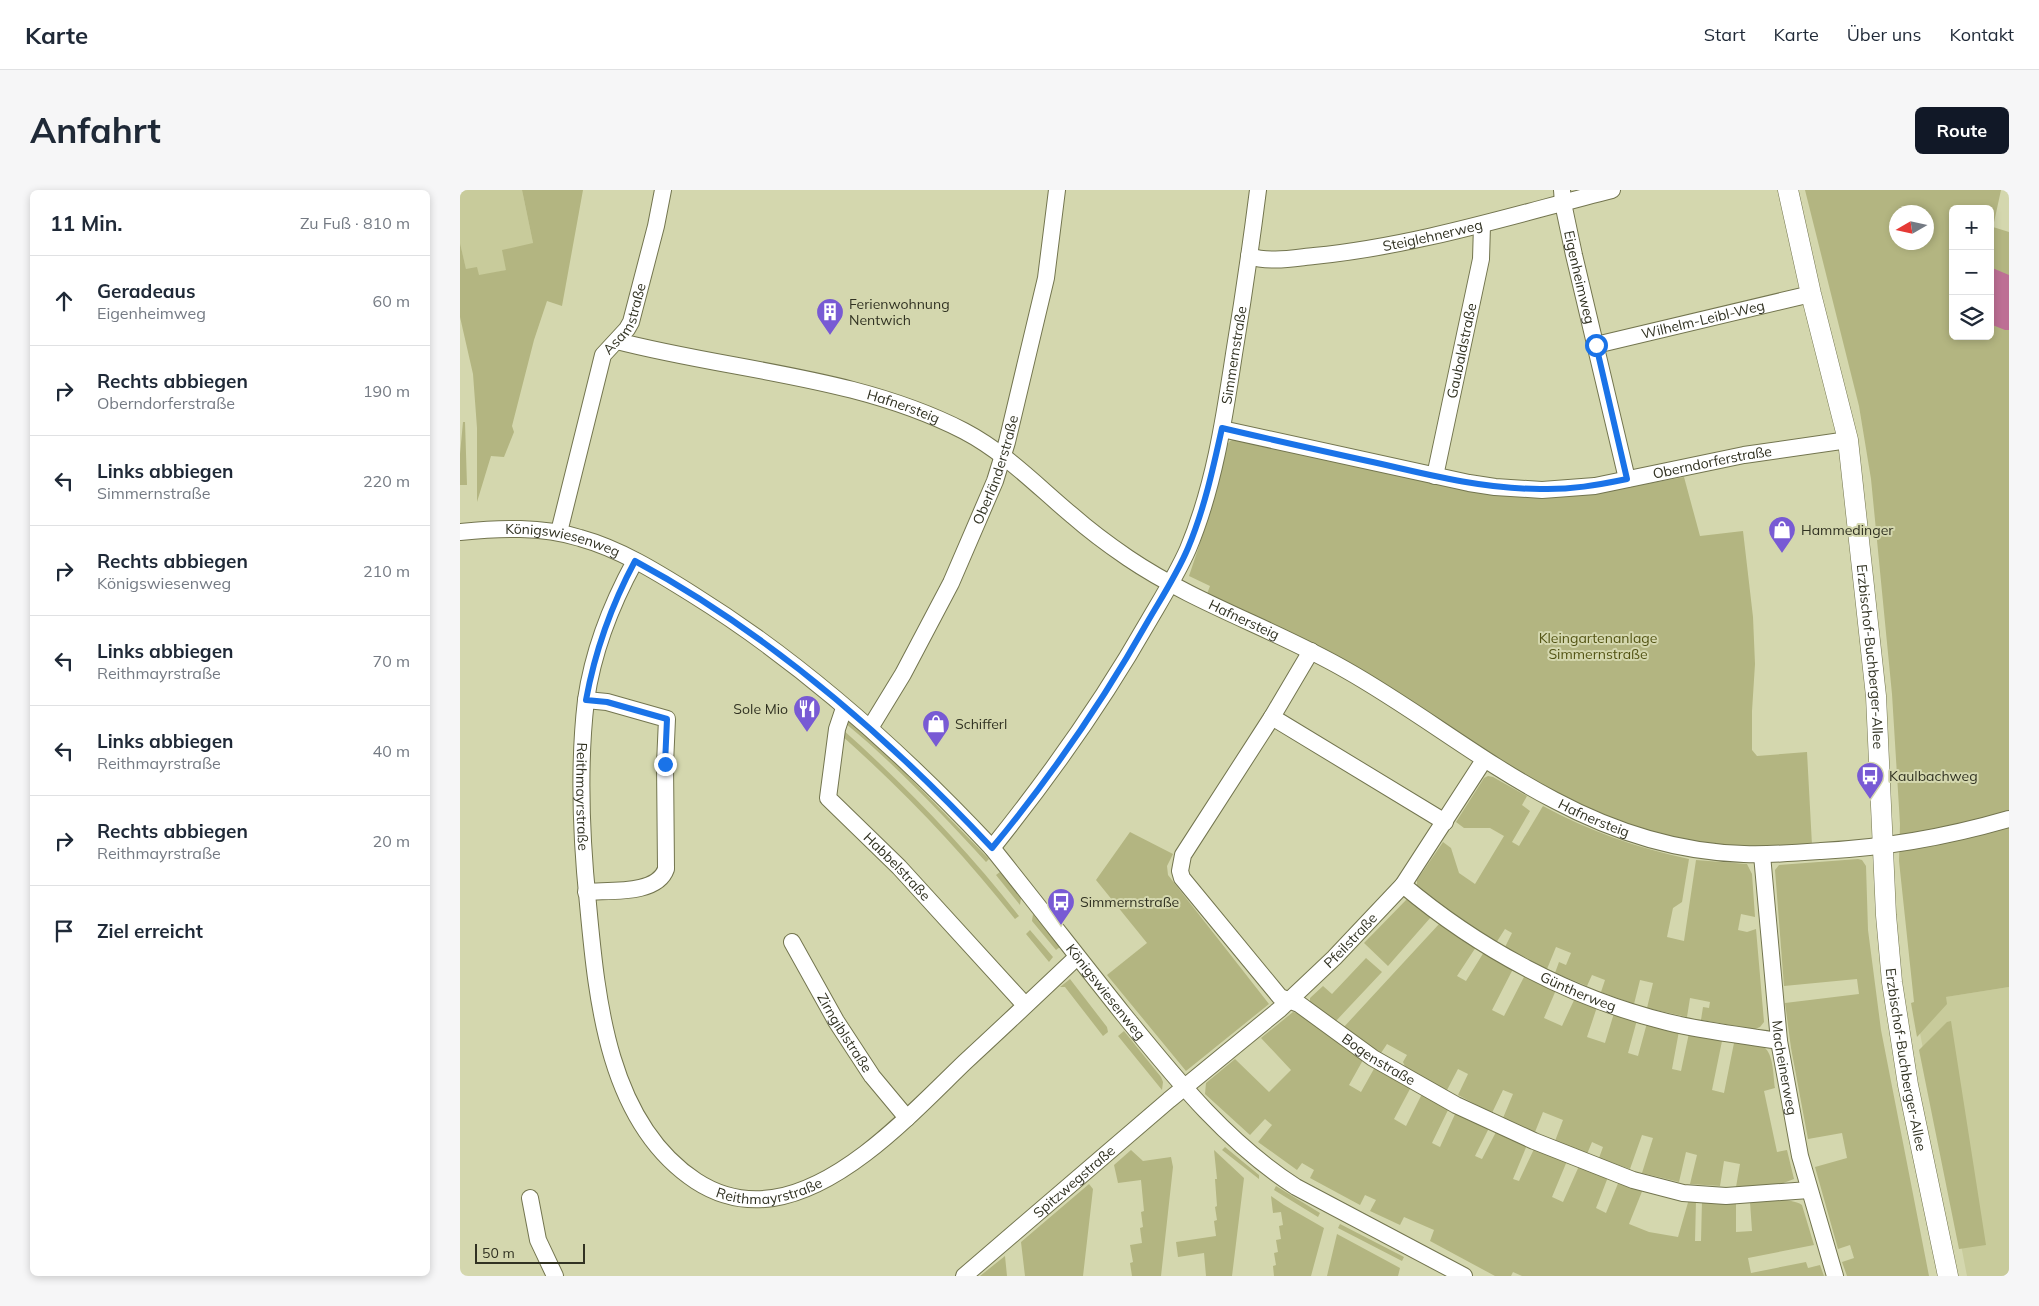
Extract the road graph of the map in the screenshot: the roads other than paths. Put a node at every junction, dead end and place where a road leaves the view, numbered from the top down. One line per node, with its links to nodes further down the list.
1 (663, 190): 10 (street, Asamstraße)
2 (1057, 190): 14 (street, Oberländerstraße)
3 (1258, 190): 8 (street, Simmernstraße)
4 (1612, 190): 6 (street, Steiglehnerweg)
5 (1788, 190): 9 (street, Erzbischof-Buchberger-Allee)
6 (1563, 196): 7 (street, Steiglehnerweg); 11 (street, Eigenheimweg)
7 (1482, 225): 8 (street, Steiglehnerweg); 15 (street, Gaubaldstraße)
8 (1250, 256): 12 (street, Simmernstraße)
9 (1811, 294): 11 (street, Wilhelm-Leibl-Weg); 13 (street, Erzbischof-Buchberger-Allee)
10 (617, 341): 14 (street, Hafnersteig); 18 (street, Asamstraße)
11 (1596, 345): 16 (street, Eigenheimweg)
12 (1222, 428): 15 (street, Oberndorferstraße); 20 (street, Simmernstraße)
13 (1848, 440): 16 (street, Oberndorferstraße); 29 (street, Erzbischof-Buchberger-Allee)
14 (1003, 455): 20 (street, Hafnersteig); 25 (street, Oberländerstraße)
15 (1435, 476): 16 (street, Oberndorferstraße)
16 (1627, 479)
17 (460, 532): 18 (street, Königswiesenweg)
18 (559, 532): 19 (street, Königswiesenweg)
19 (635, 561): 22 (street, Reithmayrstraße); 23 (street, Königswiesenweg)
20 (1170, 584): 21 (street, Hafnersteig); 30 (street, Simmernstraße)
21 (1311, 651): 24 (street, Bogenstraße); 26 (street, Hafnersteig)
22 (586, 700): 33 (street, Reithmayrstraße); 33 (street)
23 (844, 708): 25 (street, Königswiesenweg); 37 (street, Habbelstraße)
24 (1272, 716): 28 (street); 36 (street, Bogenstraße)
25 (870, 728): 30 (street, Königswiesenweg)
26 (1484, 760): 28 (street, Pfeilstraße); 31 (street, Hafnersteig)
27 (2009, 818): 29 (street)
28 (1445, 822): 32 (street, Pfeilstraße)
29 (1883, 847): 31 (street, Hafnersteig); 47 (street, Erzbischof-Buchberger-Allee)
30 (992, 848): 35 (street, Königswiesenweg)
31 (1762, 855): 38 (street, Macheinerweg)
32 (1403, 885): 36 (street, Pfeilstraße); 38 (street, Güntherweg)
33 (586, 892): 40 (street, Reithmayrstraße)
34 (792, 942): 40 (street, Zirngiblstraße)
35 (1078, 957): 37 (street, Reithmayrstraße); 39 (street, Königswiesenweg)
36 (1289, 1000): 39 (street, Pfeilstraße); 41 (street, Bogenstraße)
37 (1026, 1005): 40 (street, Reithmayrstraße)
38 (1779, 1041): 41 (street, Macheinerweg)
39 (1184, 1089): 44 (street, Spitzwegstraße); 45 (street, Königswiesenweg)
40 (907, 1118)
41 (1809, 1190): 46 (street, Macheinerweg)
42 (530, 1198): 43 (street)
43 (555, 1276)
44 (964, 1276)
45 (1464, 1276)
46 (1835, 1276)
47 (1948, 1276)

